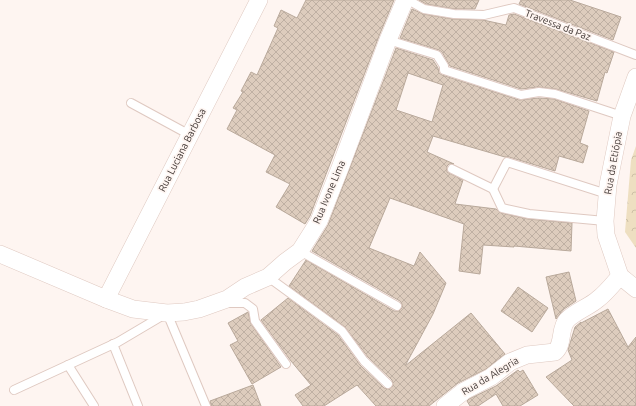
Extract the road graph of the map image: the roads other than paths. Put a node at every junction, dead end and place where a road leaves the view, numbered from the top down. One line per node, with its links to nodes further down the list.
1 (259, 0): 9 (street, Rua Luciana Barbosa)
2 (405, 0): 4 (street, Rua Ivone Lima)
3 (408, 0): 5 (lane, Travessa da Paz)
4 (388, 40): 8 (lane); 14 (street, Rua Ivone Lima)
5 (636, 55)
6 (636, 77): 8 (street, Rua da Etiópia)
7 (131, 103): 9 (lane)
8 (622, 116): 12 (street, Rua da Etiópia)
9 (190, 135): 19 (street, Rua Luciana Barbosa)
10 (452, 169): 11 (lane)
11 (493, 189): 12 (lane); 13 (lane)
12 (607, 194): 13 (street, Rua da Etiópia)
13 (605, 221): 16 (street, Rua da Etiópia)
14 (300, 251): 17 (street, Rua Ivone Lima); 21 (lane)
15 (0, 254): 19 (street, Rua Ivone Lima)
16 (620, 276): 18 (street); 31 (street, Rua da Alegria)
17 (268, 278): 20 (street, Rua Ivone Lima); 26 (lane)
18 (636, 289)
19 (106, 299): 22 (street, Rua Ivone Lima)
20 (212, 303): 22 (street, Rua Ivone Lima); 24 (lane)
21 (397, 306)
22 (167, 313): 23 (lane); 30 (lane)
23 (113, 344): 25 (lane); 29 (lane)
24 (286, 364)
25 (68, 365): 27 (lane); 28 (lane)
26 (388, 384)
27 (14, 390)
28 (94, 406)
29 (138, 406)
30 (206, 406)
31 (445, 406)

